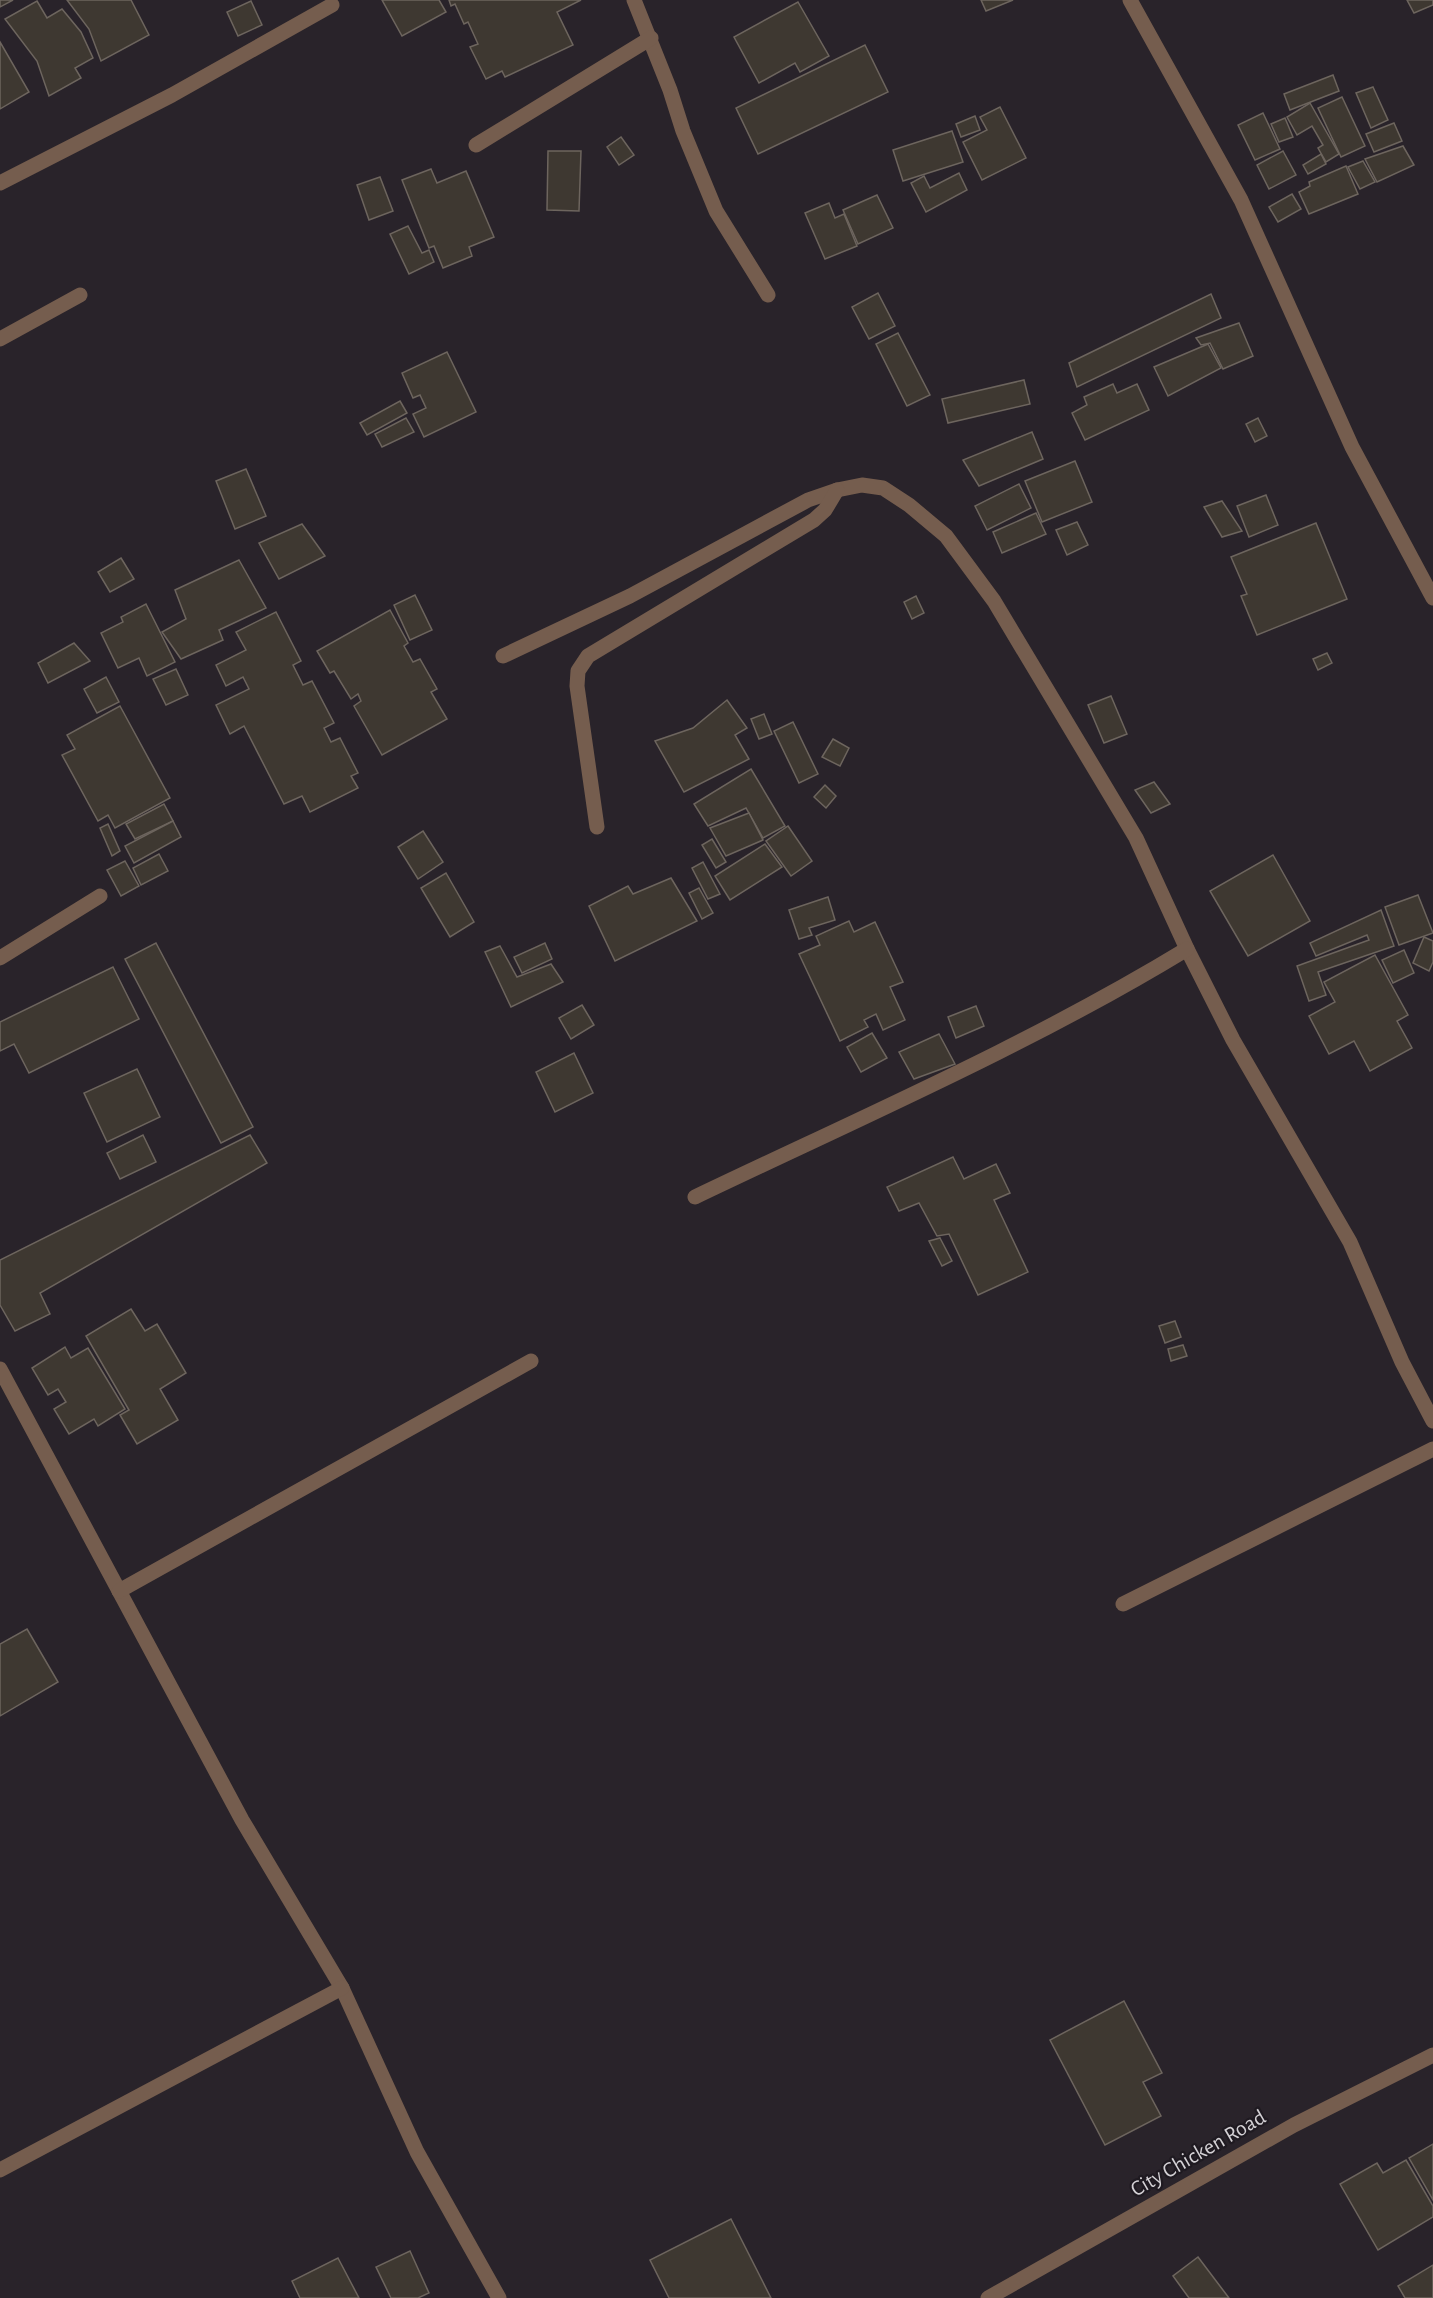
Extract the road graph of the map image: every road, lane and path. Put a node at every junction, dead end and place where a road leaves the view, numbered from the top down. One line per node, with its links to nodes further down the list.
1 (634, 0): 4 (street)
2 (1130, 0): 11 (street)
3 (332, 5): 6 (street)
4 (651, 38): 5 (street); 8 (street)
5 (476, 145)
6 (0, 183)
7 (81, 295): 9 (street)
8 (768, 295)
9 (0, 339)
10 (837, 490): 12 (street); 13 (street); 15 (street)
11 (1433, 598)
12 (503, 656)
13 (597, 827)
14 (100, 896): 16 (street)
15 (1188, 949): 17 (street); 20 (street)
16 (0, 958)
17 (694, 1197)
18 (531, 1361): 22 (street)
19 (0, 1370): 22 (street)
20 (1433, 1421)
21 (1433, 1449): 23 (street)
22 (119, 1591): 24 (street)
23 (1123, 1604)
24 (342, 1988): 26 (street); 27 (street)
25 (1433, 2055): 28 (street, City Chicken Road)
26 (0, 2170)
27 (499, 2298)
28 (988, 2298)

